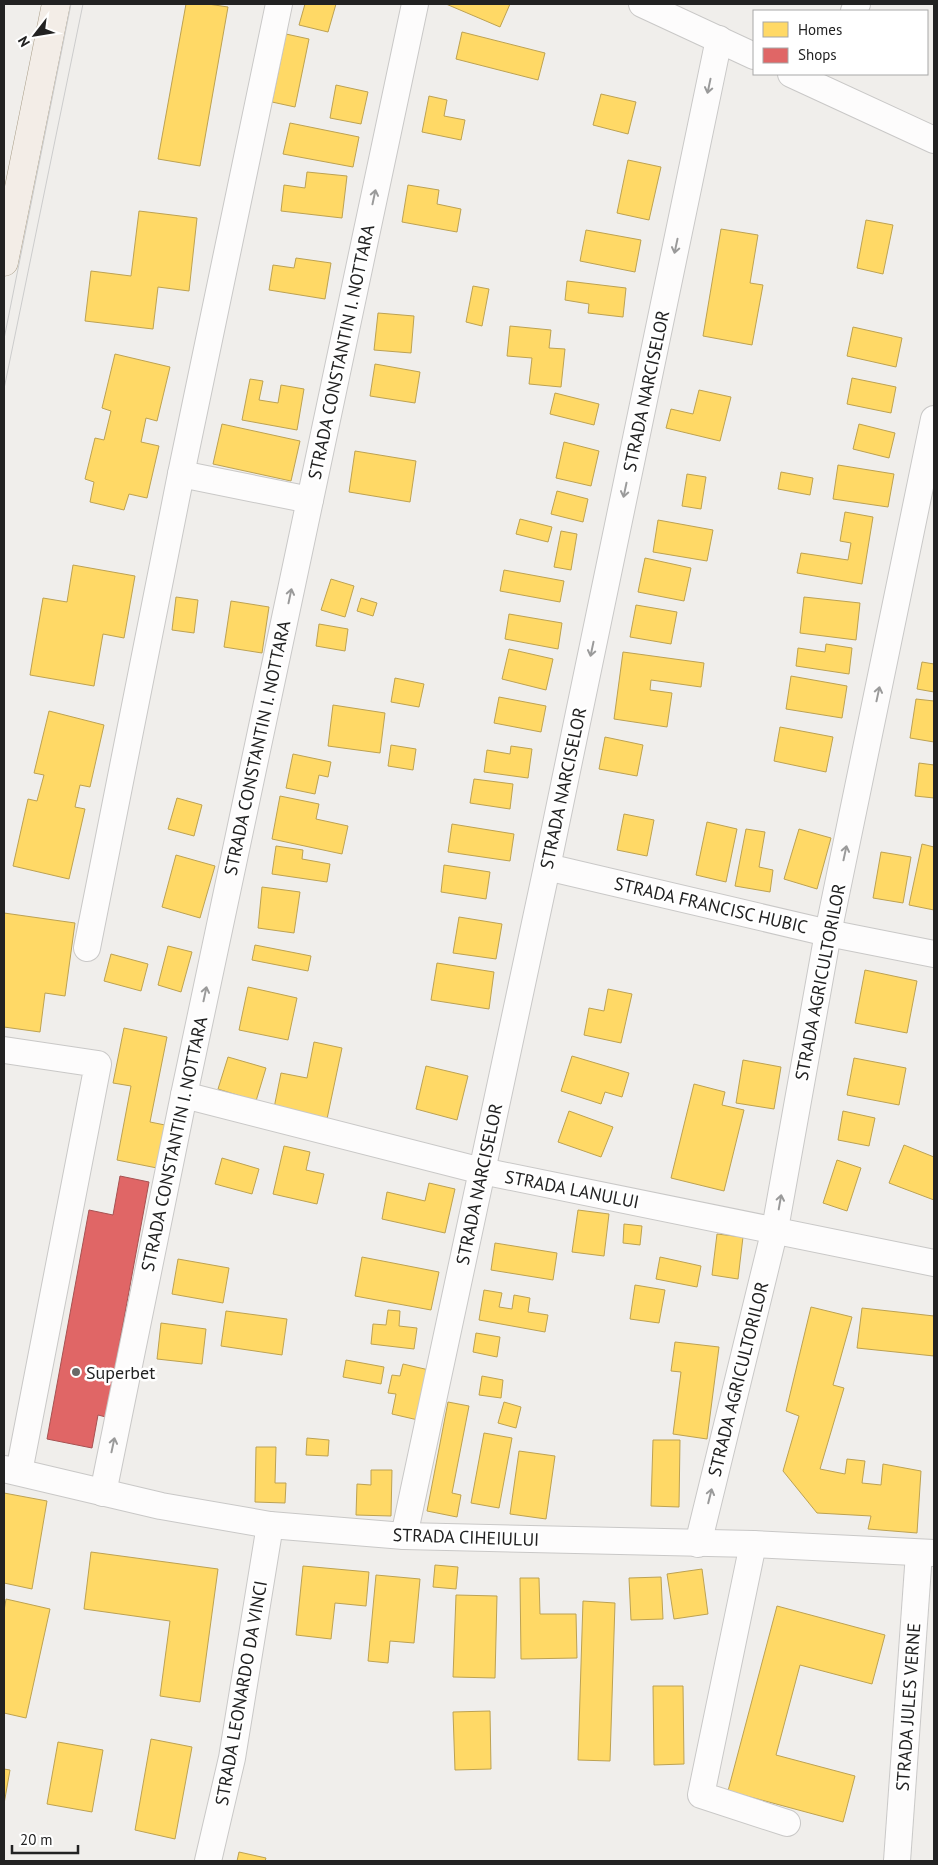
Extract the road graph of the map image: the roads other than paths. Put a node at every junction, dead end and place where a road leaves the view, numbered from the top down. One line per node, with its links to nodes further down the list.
1 (56, 4): 10 (main road)
2 (279, 4): 12 (street)
3 (415, 4): 13 (street, STRADA CONSTANTIN I. NOTTARA, one-way to 3)
4 (642, 4): 5 (street)
5 (719, 39): 6 (street); 14 (street, STRADA NARCISELOR, one-way to 14)
6 (753, 56)
7 (796, 75): 8 (street)
8 (825, 81): 9 (street)
9 (934, 140)
10 (4, 262)
11 (934, 419): 15 (street, STRADA AGRICULTORILOR, one-way to 11)
12 (182, 474): 13 (street); 16 (street)
13 (310, 500): 19 (street, STRADA CONSTANTIN I. NOTTARA, one-way to 13)
14 (547, 867): 15 (street, STRADA FRANCISC HUBIC); 20 (street, STRADA NARCISELOR)
15 (828, 933): 17 (street, STRADA FRANCISC HUBIC); 21 (street, STRADA AGRICULTORILOR, one-way to 15)
16 (87, 948)
17 (934, 954)
18 (4, 1050): 23 (street)
19 (184, 1095): 20 (street, STRADA LANULUI); 24 (street, STRADA CONSTANTIN I. NOTTARA, one-way to 19)
20 (482, 1171): 21 (street, STRADA LANULUI); 26 (street, STRADA NARCISELOR)
21 (775, 1229): 22 (street, STRADA LANULUI); 27 (street, STRADA AGRICULTORILOR, one-way to 21)
22 (934, 1263)
23 (11, 1470): 24 (street, STRADA CIHEIULUI)
24 (103, 1493): 25 (street, STRADA CIHEIULUI)
25 (270, 1525): 26 (street, STRADA CIHEIULUI); 31 (street, STRADA LEONARDO DA VINCI)
26 (404, 1536): 27 (street, STRADA CIHEIULUI)
27 (698, 1544): 28 (street, STRADA CIHEIULUI)
28 (753, 1544): 29 (street, STRADA CIHEIULUI); 30 (street)
29 (926, 1553): 32 (street, STRADA JULES VERNE)
30 (787, 1823)
31 (208, 1861)
32 (897, 1861)

